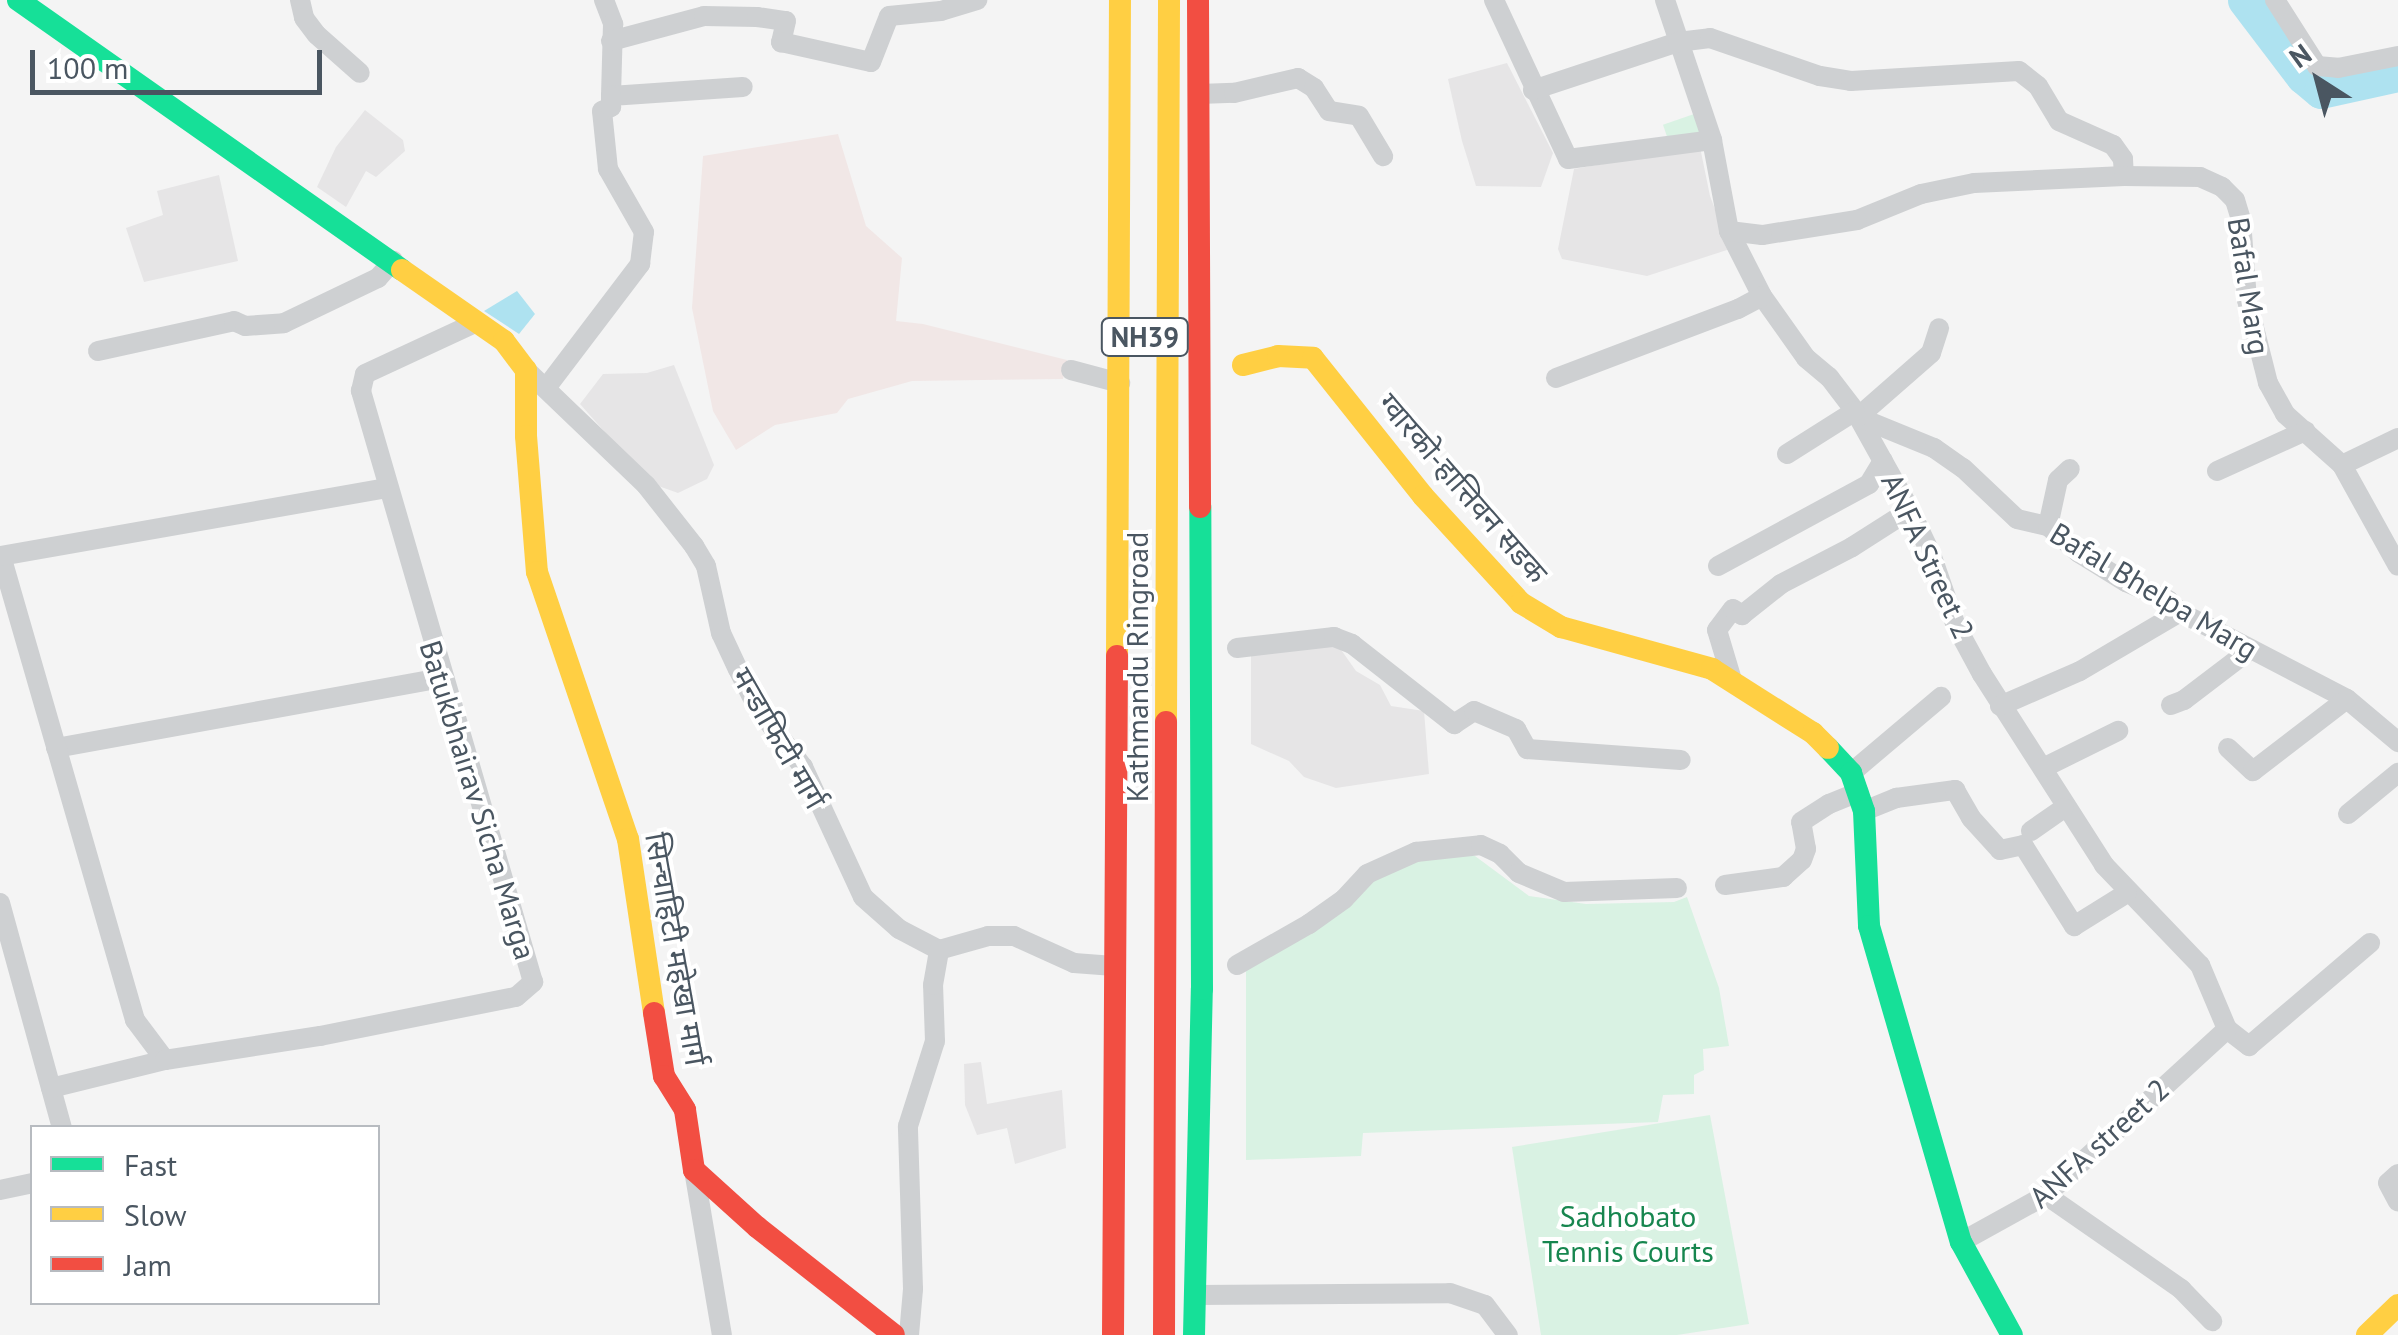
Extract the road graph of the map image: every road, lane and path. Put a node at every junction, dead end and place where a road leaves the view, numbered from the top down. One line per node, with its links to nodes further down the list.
1 (18, 0): 26 (main road)
2 (300, 0): 17 (street)
3 (604, 0): 14 (street)
4 (977, 0): 13 (street)
5 (1120, 0): 35 (main road)
6 (1146, 0): 53 (main road, Kathmandu Ringroad / NH39)
7 (1169, 0): 53 (main road, Kathmandu Ringroad / NH39)
8 (1198, 0): 20 (main road)
9 (1494, 0): 19 (street)
10 (1665, 0): 15 (street, ANFA Street 2)
11 (2275, 0): 16 (street)
12 (760, 8): 13 (street); 14 (street)
13 (892, 8)
14 (611, 41): 21 (street)
15 (1678, 42): 19 (street); 22 (street, ANFA Street 2); 24 (street)
16 (2398, 56)
17 (360, 72)
18 (744, 87): 21 (street)
19 (1533, 90): 22 (street)
20 (1198, 94): 23 (street); 90 (main road)
21 (610, 96): 36 (street)
22 (1712, 140): 25 (street, ANFA Street 2)
23 (1383, 156)
24 (2124, 176): 25 (street, Bafal Marg); 38 (street, Bafal Marg)
25 (1729, 231): 27 (street, ANFA Street 2)
26 (393, 261): 28 (main road); 30 (street)
27 (1762, 296): 34 (street); 37 (street, ANFA Street 2)
28 (477, 322): 32 (main road); 45 (street, Batukbhairav Sicha Marga)
29 (1938, 328): 37 (street)
30 (98, 351)
31 (1243, 366): 55 (main road, ग्वारको-हात्तिवन सडक)
32 (526, 370): 36 (street, मन्डाफिटी मार्ग); 83 (main road, सिन्चाहिटी महेखा मार्ग)
33 (1071, 370): 35 (street)
34 (1556, 378)
35 (1120, 383): 78 (main road)
36 (546, 388): 76 (street, मन्डाफिटी मार्ग)
37 (1856, 414): 40 (street); 41 (street, ANFA Street 2); 47 (street, Bafal Bhelpa Marg)
38 (2304, 431): 42 (street, Bafal Marg); 44 (street)
39 (2398, 438): 42 (street)
40 (1787, 454)
41 (1883, 461): 46 (street, ANFA Street 2); 48 (street)
42 (2342, 465): 49 (street, Bafal Marg)
43 (2070, 469): 47 (street)
44 (2217, 470)
45 (386, 488): 54 (street, Batukbhairav Sicha Marga); 62 (street)
46 (1910, 510): 55 (street); 59 (street, ANFA Street 2)
47 (2048, 526): 50 (street, Bafal Bhelpa Marg)
48 (1718, 566)
49 (2398, 566)
50 (2180, 612): 52 (street, Bafal Bhelpa Marg); 59 (street)
51 (1237, 648): 64 (street)
52 (2250, 649): 57 (street, Bafal Bhelpa Marg); 58 (street)
53 (1155, 676): 97 (main road, Kathmandu Ringroad / NH39); 98 (main road, Kathmandu Ringroad / NH39)
54 (441, 678): 62 (street); 80 (street, Batukbhairav Sicha Marga)
55 (1732, 680): 67 (main road, ग्वारको-हात्तिवन सडक)
56 (1941, 697): 67 (street)
57 (2346, 699): 61 (street, Bafal Bhelpa Marg); 63 (street)
58 (2171, 705)
59 (2000, 706): 65 (street, ANFA Street 2)
60 (2118, 731): 65 (street)
61 (2398, 742)
62 (56, 748): 80 (street)
63 (2228, 748)
64 (1681, 760)
65 (2043, 768): 68 (street, ANFA Street 2)
66 (2398, 772): 69 (street)
67 (1858, 792): 71 (street); 73 (street); 89 (main road)
68 (2064, 808): 70 (street); 73 (street, ANFA Street 2)
69 (2348, 814)
70 (2031, 831)
71 (1725, 885)
72 (1677, 888): 77 (street)
73 (2127, 893): 79 (street, ANFA Street 2)
74 (0, 904): 81 (street)
75 (2370, 943): 79 (street)
76 (939, 950): 78 (street); 95 (street)
77 (1237, 964)
78 (1114, 966): 96 (main road)
79 (2228, 1028): 87 (street, ANFA street 2)
80 (164, 1060): 81 (street, Batukbhairav Sicha Marga)
81 (51, 1088): 82 (street)
82 (61, 1125)
83 (694, 1170): 93 (street); 94 (main road)
84 (2398, 1174): 88 (street)
85 (30, 1183): 86 (street)
86 (0, 1190)
87 (2046, 1195): 89 (street, ANFA street 2); 92 (street)
88 (2398, 1202)
89 (1960, 1242): 101 (main road)
90 (1195, 1295): 99 (main road); 100 (street)
91 (2398, 1305): 102 (main road)
92 (2212, 1321)
93 (722, 1335)
94 (894, 1335)
95 (909, 1335)
96 (1112, 1335)
97 (1142, 1335)
98 (1164, 1335)
99 (1194, 1335)
100 (1508, 1335)
101 (2012, 1335)
102 (2367, 1335)

